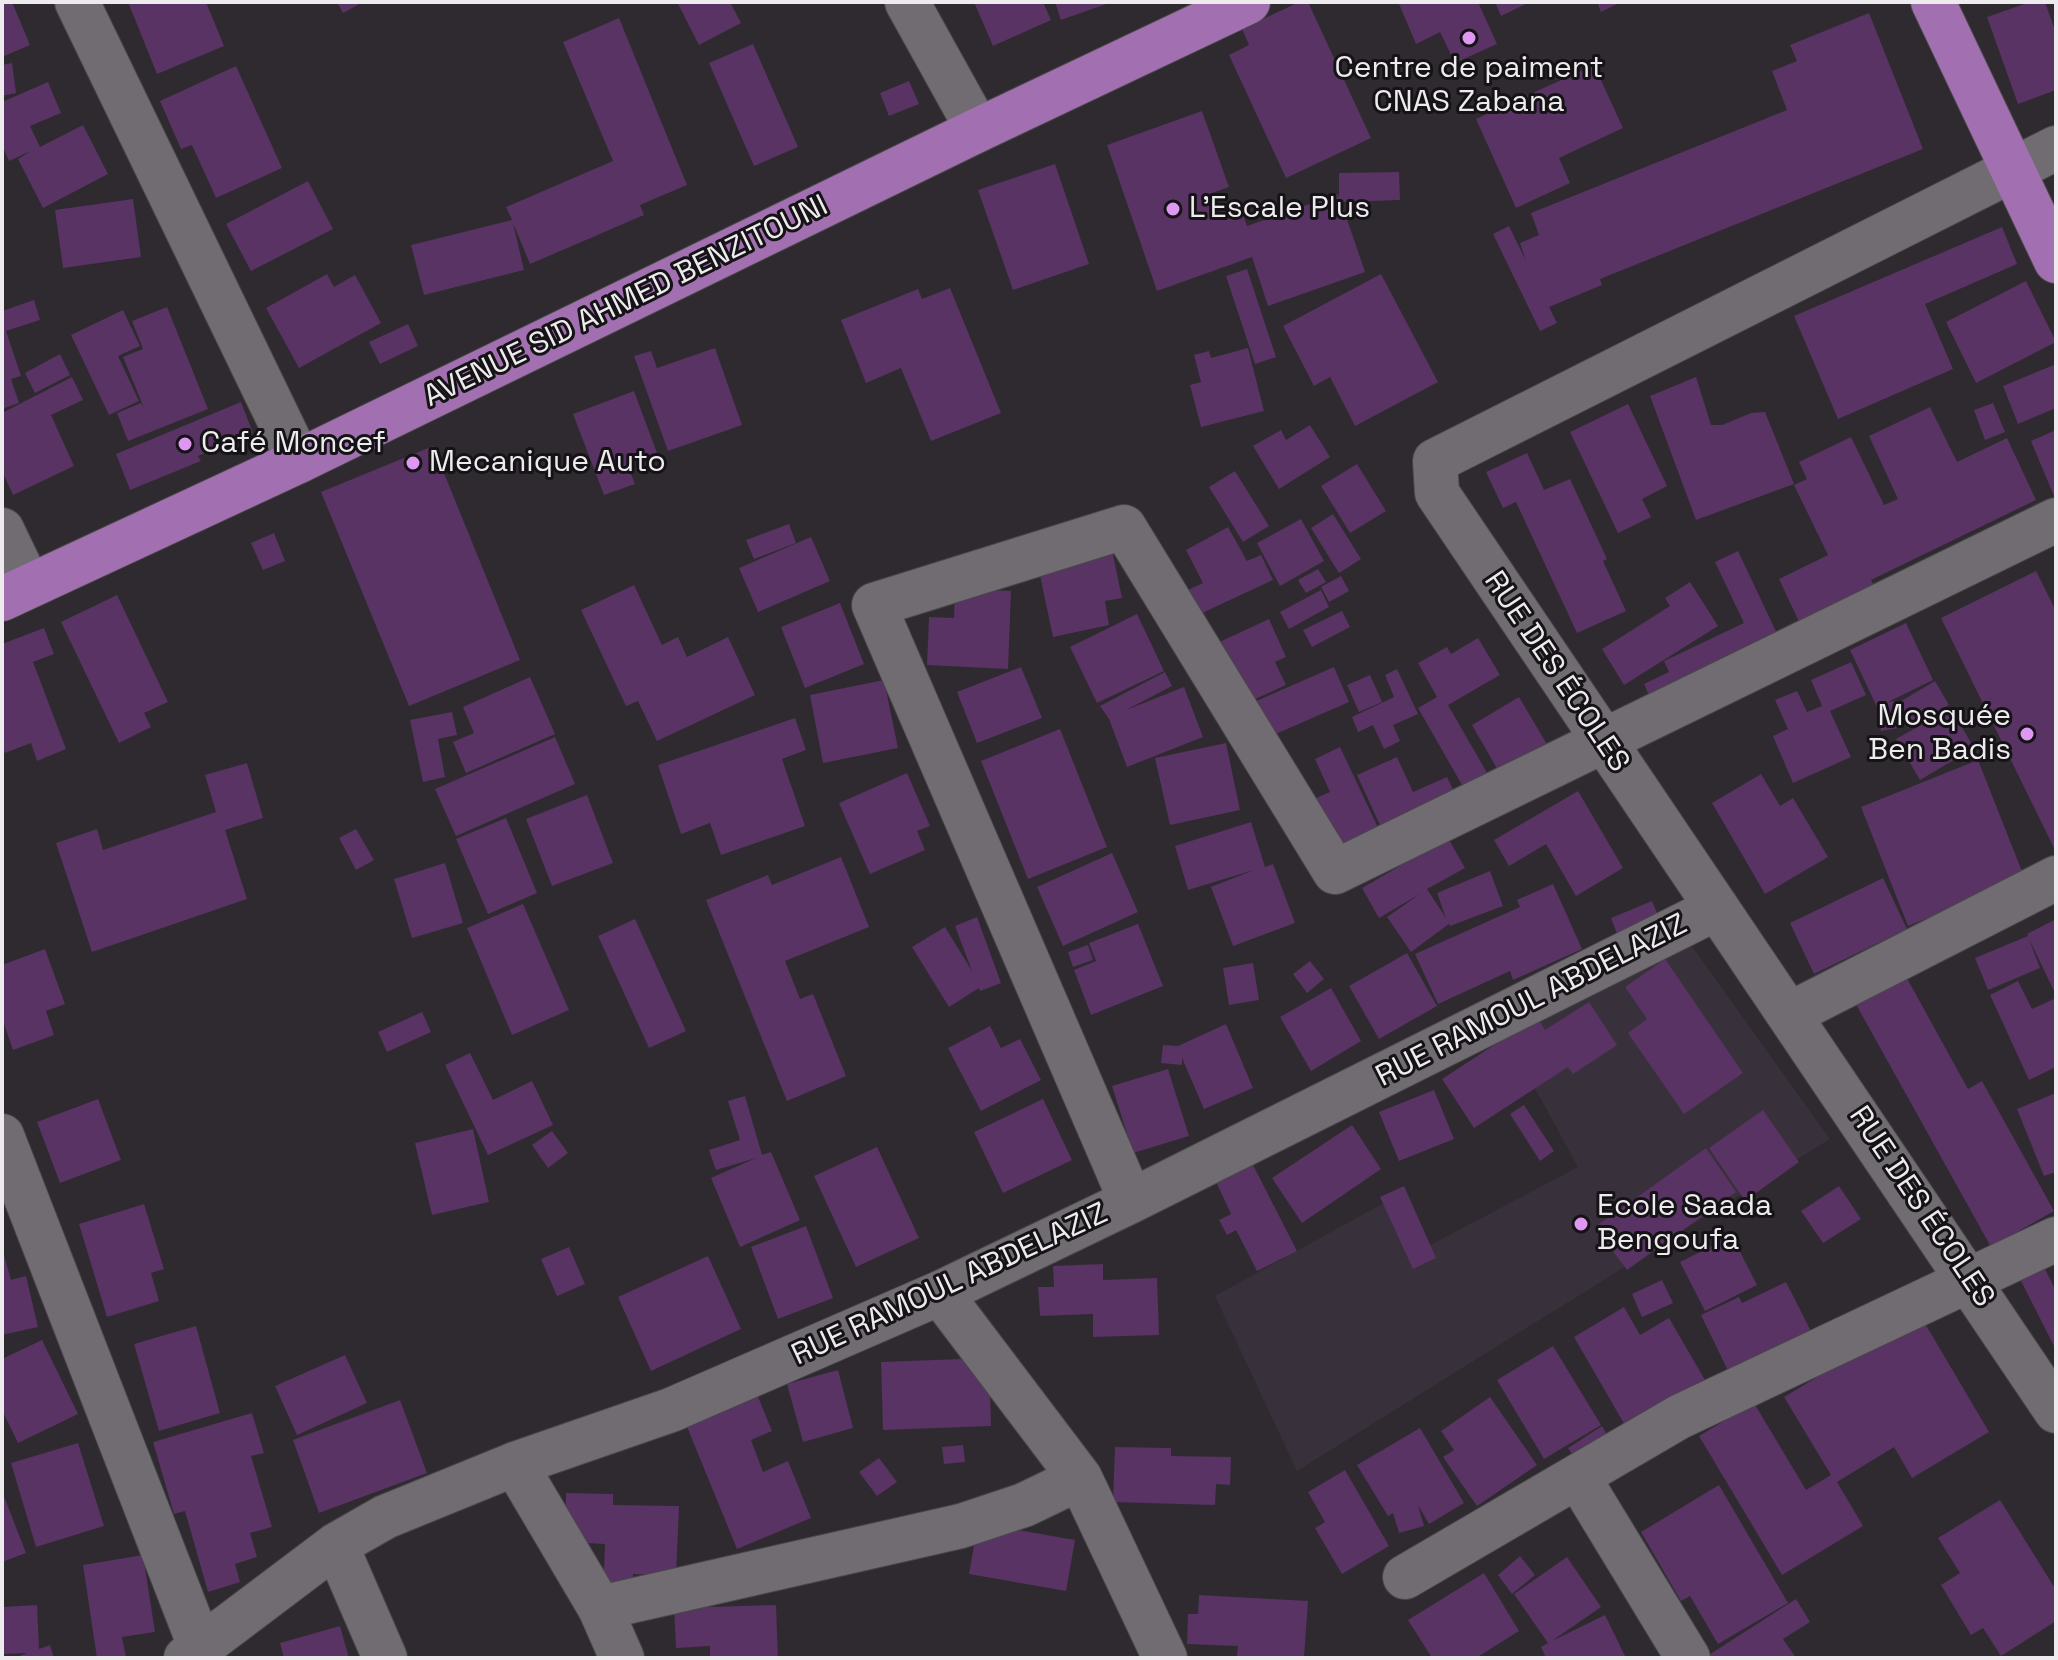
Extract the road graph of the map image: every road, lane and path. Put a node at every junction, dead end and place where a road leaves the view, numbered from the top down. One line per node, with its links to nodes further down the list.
1 (77, 2): 9 (street)
2 (907, 2): 5 (street)
3 (1248, 2): 5 (main road, AVENUE SID AHMED BENZITOUNI)
4 (1933, 2): 7 (main road)
5 (978, 130): 9 (main road, AVENUE SID AHMED BENZITOUNI)
6 (2056, 148): 7 (street)
7 (2011, 169): 8 (main road); 13 (street, RUE DES ÉCOLES)
8 (2056, 261)
9 (299, 461): 12 (main road, AVENUE SID AHMED BENZITOUNI)
10 (2056, 520): 13 (street)
11 (2, 530): 12 (street)
12 (15, 592)
13 (1603, 743): 15 (street, RUE DES ÉCOLES); 18 (street)
14 (2056, 878): 16 (street)
15 (1717, 908): 16 (street, RUE DES ÉCOLES); 18 (street, RUE RAMOUL ABDELAZIZ)
16 (1790, 1014): 20 (street, RUE DES ÉCOLES)
17 (2, 1136): 29 (street)
18 (1131, 1201): 21 (street, RUE RAMOUL ABDELAZIZ)
19 (2056, 1239): 20 (street)
20 (1969, 1279): 22 (street, RUE DES ÉCOLES); 24 (street)
21 (940, 1293): 23 (street, RUE RAMOUL ABDELAZIZ); 25 (street)
22 (2056, 1411)
23 (515, 1464): 26 (street, RUE RAMOUL ABDELAZIZ); 28 (street)
24 (1578, 1477): 27 (street); 33 (street)
25 (1080, 1478): 28 (street); 32 (street)
26 (336, 1545): 29 (street, RUE RAMOUL ABDELAZIZ); 30 (street)
27 (1405, 1577)
28 (600, 1608): 31 (street)
29 (193, 1652)
30 (385, 1658)
31 (622, 1658)
32 (1165, 1658)
33 (1688, 1658)

